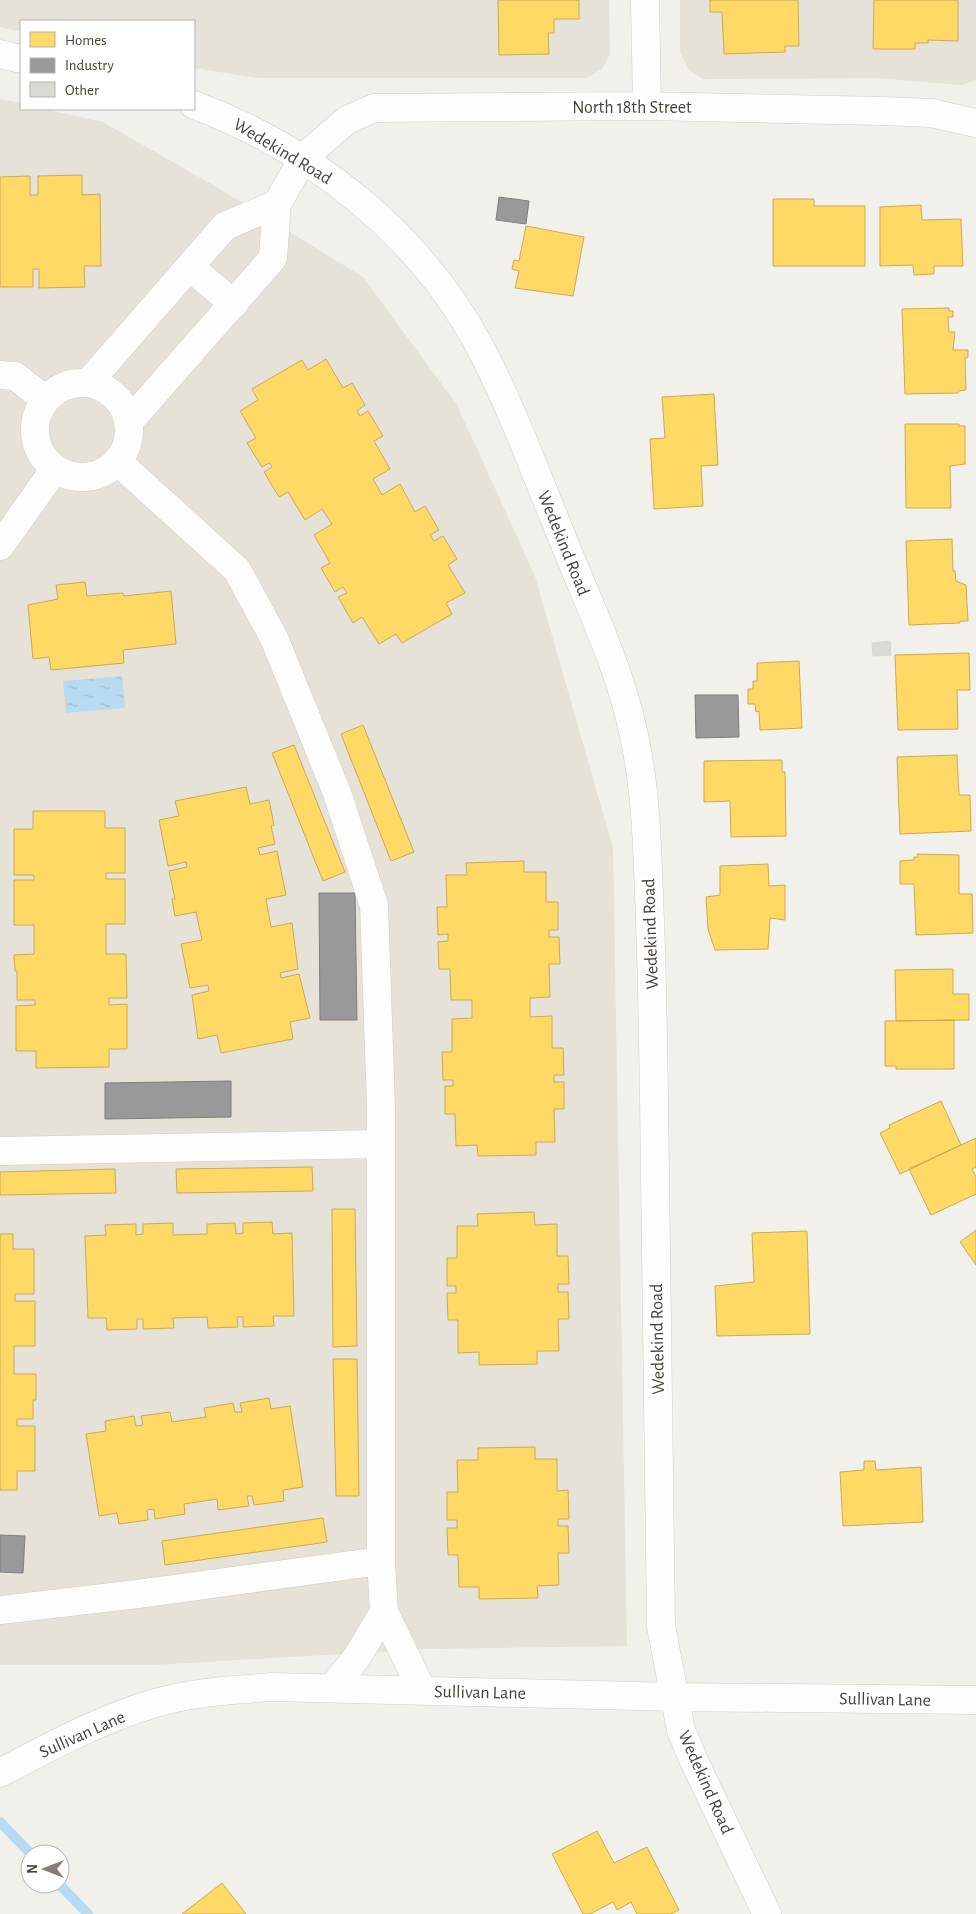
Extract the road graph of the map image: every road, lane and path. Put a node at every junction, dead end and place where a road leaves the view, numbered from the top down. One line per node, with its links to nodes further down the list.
1 (645, 0): 5 (street)
2 (0, 54): 3 (street)
3 (20, 60)
4 (195, 105): 7 (street, Wedekind Road)
5 (647, 106): 6 (street, North 18th Street); 7 (street, North 18th Street)
6 (976, 123)
7 (302, 158): 8 (street); 25 (street, Wedekind Road)
8 (277, 204): 9 (street); 10 (street)
9 (190, 267): 10 (street); 12 (street)
10 (234, 304): 14 (street)
11 (0, 375): 13 (street)
12 (88, 383): 13 (street); 14 (street)
13 (46, 400): 16 (street)
14 (128, 423): 15 (street)
15 (117, 461): 16 (street); 18 (street)
16 (55, 469): 17 (street)
17 (0, 546)
18 (381, 1144): 19 (street); 20 (street)
19 (0, 1151)
20 (381, 1561): 21 (street); 22 (street)
21 (0, 1610)
22 (384, 1612): 23 (street); 24 (street)
23 (332, 1688): 24 (street, Sullivan Lane); 27 (street, Sullivan Lane)
24 (422, 1690): 25 (street, Sullivan Lane)
25 (675, 1697): 26 (street, Sullivan Lane); 28 (street, Wedekind Road)
26 (976, 1700)
27 (0, 1773)
28 (767, 1914)

